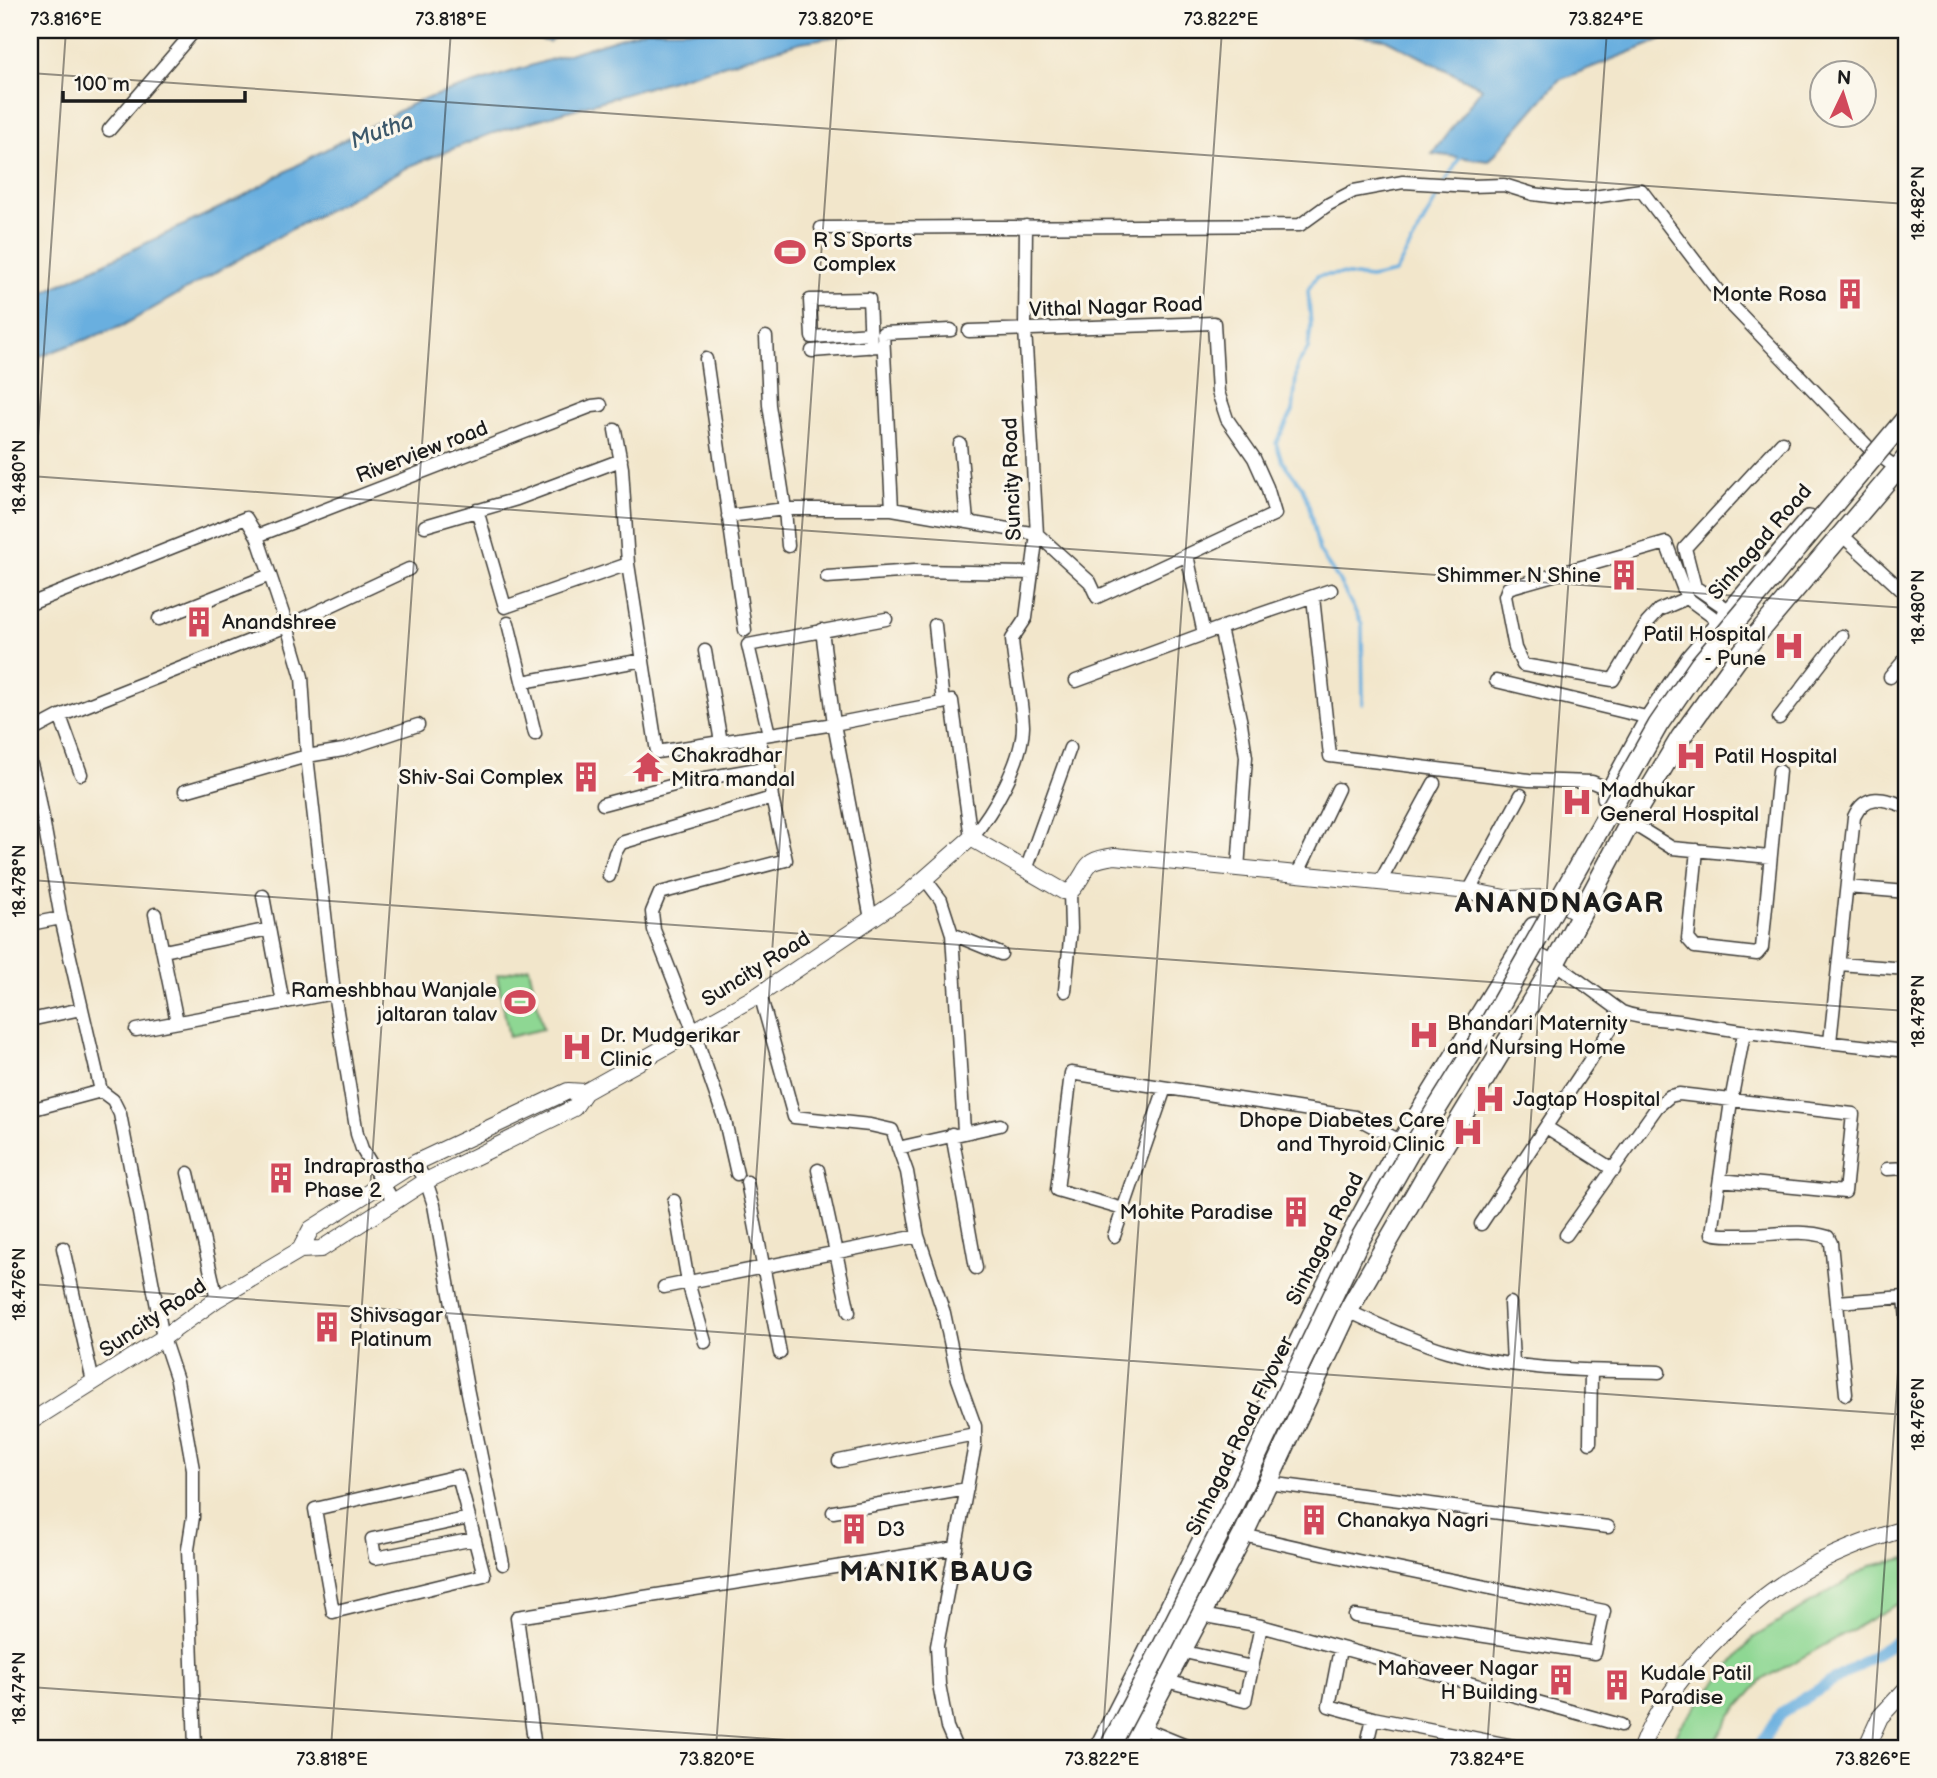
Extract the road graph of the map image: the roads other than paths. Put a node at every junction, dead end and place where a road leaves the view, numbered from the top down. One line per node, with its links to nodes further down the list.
1 (195, 30): 2 (street)
2 (109, 130)
3 (1026, 226): 4 (street); 5 (street, Suncity Road); 19 (street)
4 (821, 228)
5 (1025, 329): 7 (street, Vithal Nagar Road); 28 (street, Suncity Road); 32 (street, Vithal Nagar Road)
6 (951, 330): 10 (street)
7 (969, 331)
8 (821, 336): 10 (street); 10 (street); 10 (street)
9 (766, 337): 22 (street)
10 (875, 342): 23 (street)
11 (706, 359): 25 (street)
12 (601, 405): 29 (street, Riverview road)
13 (1907, 405): 19 (main road, Sinhagad Road)
14 (1907, 417): 203 (main road, Sinhagad Road Flyover, bridge)
15 (615, 430): 20 (street)
16 (1907, 433): 204 (main road, Sinhagad Road Flyover)
17 (1782, 442): 43 (street)
18 (960, 444): 26 (street)
19 (1870, 449): 21 (street); 43 (main road, Sinhagad Road)
20 (621, 460): 24 (street); 33 (street)
21 (1904, 467): 30 (main road)
22 (785, 509): 23 (street); 25 (street); 31 (street)
23 (892, 509): 26 (street)
24 (477, 510): 27 (street); 33 (street)
25 (728, 516): 51 (street)
26 (967, 522): 28 (street)
27 (425, 526)
28 (1037, 534): 32 (street); 35 (street, Suncity Road)
29 (257, 536): 36 (street); 42 (street)
30 (1843, 536): 39 (street); 85 (main road)
31 (788, 546)
32 (1186, 555): 52 (street)
33 (628, 565): 56 (street)
34 (409, 569): 48 (street)
35 (1032, 573): 37 (street); 86 (street, Suncity Road)
36 (270, 575): 44 (street); 48 (street)
37 (827, 577)
38 (1331, 590): 40 (street)
39 (1907, 595)
40 (1313, 597): 49 (street); 79 (street)
41 (1687, 598): 41 (street); 43 (street)
42 (30, 604)
43 (1725, 617): 63 (main road, Sinhagad Road)
44 (159, 619)
45 (886, 619): 50 (street)
46 (508, 623): 60 (street)
47 (935, 625): 61 (street)
48 (287, 626): 62 (street); 72 (street)
49 (1220, 628): 52 (street); 89 (street)
50 (822, 629): 65 (street); 69 (street)
51 (746, 630)
52 (1204, 634): 58 (street)
53 (1842, 636): 64 (street)
54 (705, 651): 70 (street)
55 (1907, 657): 57 (street)
56 (643, 660): 60 (street); 70 (street)
57 (1890, 677)
58 (1076, 681)
59 (1496, 681): 63 (street)
60 (523, 682): 68 (street)
61 (943, 703): 65 (street); 86 (street)
62 (60, 716): 67 (street); 76 (street)
63 (1650, 718): 79 (main road, Sinhagad Road)
64 (1779, 718)
65 (834, 724): 69 (street); 104 (street)
66 (418, 725): 72 (street)
67 (30, 732)
68 (535, 734)
69 (763, 735): 70 (street); 74 (street)
70 (721, 742)
71 (1070, 748): 90 (street)
72 (307, 756): 80 (street); 115 (street)
73 (30, 761): 103 (street)
74 (769, 767): 82 (street); 83 (street)
75 (1779, 771): 88 (street)
76 (81, 774)
77 (1434, 783): 94 (street)
78 (1338, 789): 91 (street)
79 (1611, 790): 100 (main road, Sinhagad Road)
80 (185, 791)
81 (1521, 795): 96 (street)
82 (772, 798): 92 (street); 123 (street)
83 (603, 803)
84 (1907, 807): 95 (street)
85 (1630, 822): 87 (street); 102 (main road)
86 (971, 838): 90 (street); 93 (street, Suncity Road)
87 (1697, 850): 88 (street); 88 (street)
88 (1770, 857)
89 (1238, 869): 91 (street); 97 (street)
90 (1026, 870): 97 (street)
91 (1297, 875): 94 (street)
92 (608, 876)
93 (925, 879): 104 (street, Suncity Road); 107 (street)
94 (1380, 883): 96 (street)
95 (1847, 887): 98 (street); 112 (street)
96 (1469, 891): 100 (street)
97 (1070, 892): 114 (street)
98 (1907, 892)
99 (263, 895): 106 (street)
100 (1552, 898): 102 (street); 108 (main road, Sinhagad Road)
101 (155, 914): 109 (street)
102 (1581, 914): 111 (main road)
103 (61, 918): 105 (street); 118 (street)
104 (871, 919): 116 (street, Suncity Road)
105 (30, 924)
106 (269, 929): 109 (street); 117 (street)
107 (952, 934): 110 (street); 134 (street)
108 (1523, 946): 111 (street); 135 (main road, Sinhagad Road)
109 (164, 951): 121 (street)
110 (1001, 954)
111 (1555, 963): 119 (street); 163 (main road)
112 (1839, 964): 113 (street); 125 (street)
113 (1907, 969)
114 (1065, 991)
115 (334, 993): 117 (street); 145 (street)
116 (760, 994): 123 (street, Suncity Road); 136 (street)
117 (283, 1003): 121 (street)
118 (81, 1009): 120 (street); 128 (street)
119 (1622, 1012): 124 (street); 133 (street)
120 (30, 1020)
121 (177, 1022): 122 (street)
122 (136, 1030)
123 (694, 1032): 129 (street, Suncity Road); 156 (street)
124 (1744, 1033): 125 (street); 130 (street)
125 (1830, 1042): 126 (street)
126 (1907, 1051)
127 (1164, 1088): 135 (street); 148 (street); 148 (street)
128 (101, 1091): 131 (street); 166 (street)
129 (585, 1092): 137 (street, Suncity Road); 144 (street, Suncity Road)
130 (1731, 1101): 141 (street); 143 (street); 143 (street)
131 (30, 1110)
132 (1000, 1125): 134 (street)
133 (1546, 1126): 141 (street); 149 (street)
134 (958, 1133): 136 (street); 157 (street)
135 (1402, 1142): 202 (main road, Sinhagad Road)
136 (898, 1148): 151 (street)
137 (415, 1163): 144 (street); 145 (street, Suncity Road)
138 (1887, 1168): 139 (street)
139 (1907, 1168)
140 (818, 1170): 155 (street)
141 (1614, 1170): 150 (street)
142 (188, 1173): 160 (street)
143 (1720, 1180): 161 (street)
144 (426, 1181): 147 (street, Suncity Road); 181 (street)
145 (383, 1184): 147 (street); 154 (street, Suncity Road)
146 (674, 1201): 158 (street)
147 (394, 1202): 154 (street, Suncity Road)
148 (1123, 1209): 152 (street)
149 (1481, 1224)
150 (1566, 1234)
151 (918, 1236): 155 (street); 175 (street)
152 (1114, 1236)
153 (63, 1248): 172 (street)
154 (300, 1250): 160 (street, Suncity Road)
155 (836, 1253): 156 (street); 164 (street)
156 (764, 1268): 158 (street); 168 (street)
157 (976, 1268)
158 (688, 1282): 159 (street); 167 (street)
159 (664, 1287)
160 (217, 1299): 166 (street, Suncity Road)
161 (1837, 1302): 165 (street); 173 (street)
162 (1510, 1303): 169 (street)
163 (1348, 1311): 169 (street); 178 (main road)
164 (849, 1312)
165 (1907, 1320)
166 (163, 1338): 172 (street, Suncity Road); 199 (street)
167 (705, 1342)
168 (780, 1353)
169 (1513, 1363): 170 (street)
170 (1591, 1371): 171 (street); 176 (street)
171 (1659, 1372)
172 (93, 1382): 174 (street, Suncity Road)
173 (1846, 1394)
174 (30, 1422)
175 (975, 1434): 177 (street); 179 (street)
176 (1590, 1443)
177 (839, 1461)
178 (1268, 1483): 182 (street); 185 (main road)
179 (967, 1489): 180 (street); 186 (street)
180 (833, 1512)
181 (494, 1524): 184 (street); 187 (street)
182 (1608, 1528)
183 (1907, 1528): 209 (street)
184 (472, 1529): 184 (street); 184 (street)
185 (1243, 1535): 188 (main road); 189 (street)
186 (956, 1549): 200 (street); 201 (street)
187 (503, 1564)
188 (1201, 1615): 190 (street); 192 (main road)
189 (1355, 1616)
190 (1261, 1626): 191 (street); 193 (street)
191 (1340, 1649): 196 (street); 197 (street)
192 (1180, 1651): 193 (street); 194 (main road)
193 (1252, 1667): 194 (street)
194 (1166, 1681): 198 (main road)
195 (1907, 1688): 210 (street)
196 (1373, 1718): 207 (street); 208 (street)
197 (1620, 1725)
198 (1142, 1728): 205 (main road); 206 (street)
199 (195, 1748)
200 (535, 1748)
201 (956, 1748)
202 (1099, 1748)
203 (1109, 1748)
204 (1120, 1748)
205 (1130, 1748)
206 (1191, 1748)
207 (1366, 1748)
208 (1524, 1748)
209 (1641, 1748)
210 (1866, 1748)

